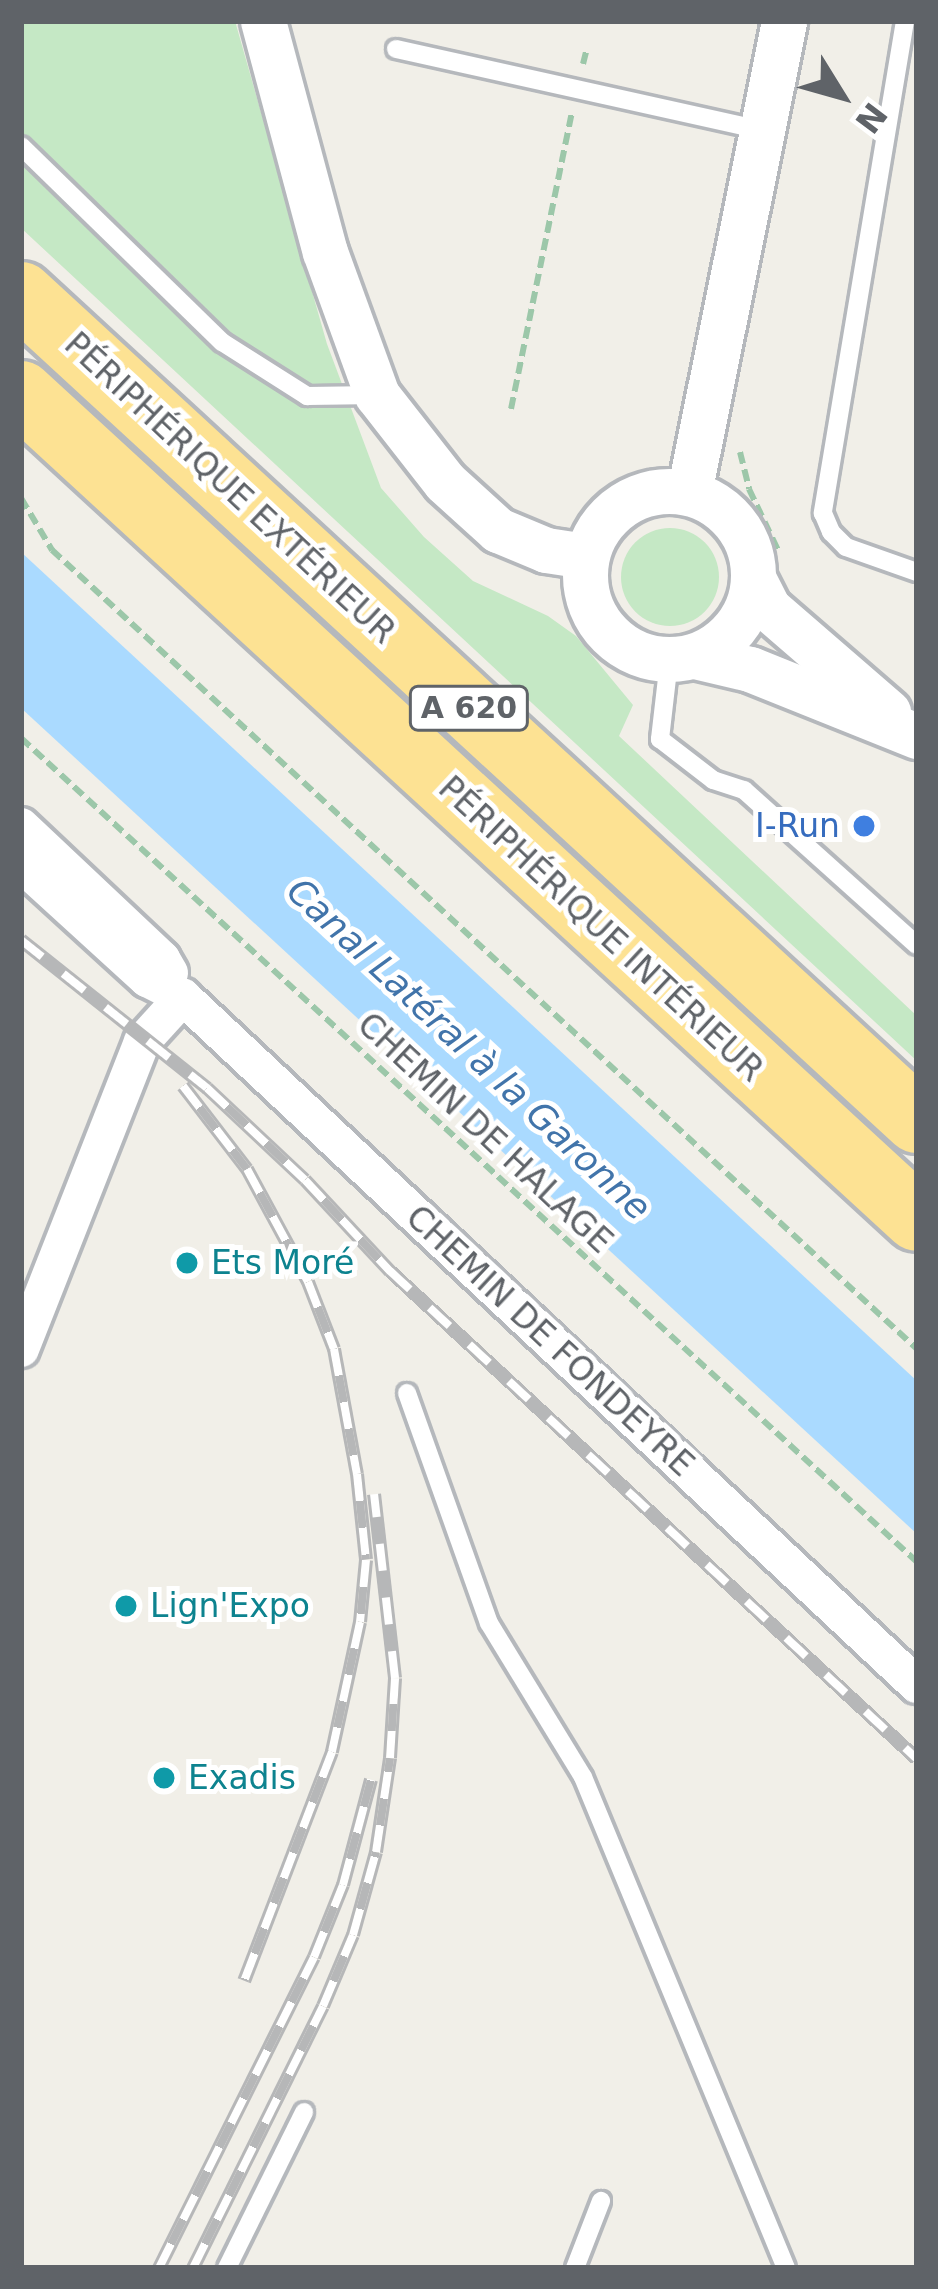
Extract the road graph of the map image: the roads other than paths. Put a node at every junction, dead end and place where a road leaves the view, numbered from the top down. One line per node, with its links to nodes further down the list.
1 (263, 21): 9 (street)
2 (784, 21): 5 (street)
3 (905, 21): 12 (lane)
4 (396, 50): 5 (lane)
5 (762, 130): 10 (street)
6 (21, 146): 9 (lane)
7 (21, 295): 20 (highway, PÉRIPHÉRIQUE EXTÉRIEUR / A 620)
8 (21, 394): 21 (highway, PÉRIPHÉRIQUE INTÉRIEUR / A 620)
9 (377, 395): 11 (street)
10 (689, 493): 11 (street); 13 (street)
11 (586, 556): 14 (street)
12 (917, 572)
13 (768, 573): 14 (street); 15 (street)
14 (682, 658): 15 (street); 18 (lane)
15 (915, 735)
16 (21, 826): 19 (street, CHEMIN DE FONDEYRE)
17 (21, 864): 19 (street, CHEMIN DE FONDEYRE)
18 (917, 945)
19 (183, 997): 22 (street); 24 (street, CHEMIN DE FONDEYRE)
20 (917, 1120)
21 (917, 1218)
22 (21, 1349)
23 (407, 1393): 29 (lane)
24 (917, 1685)
25 (304, 2112): 27 (lane)
26 (602, 2201): 28 (lane)
27 (226, 2268)
28 (575, 2268)
29 (786, 2268)

